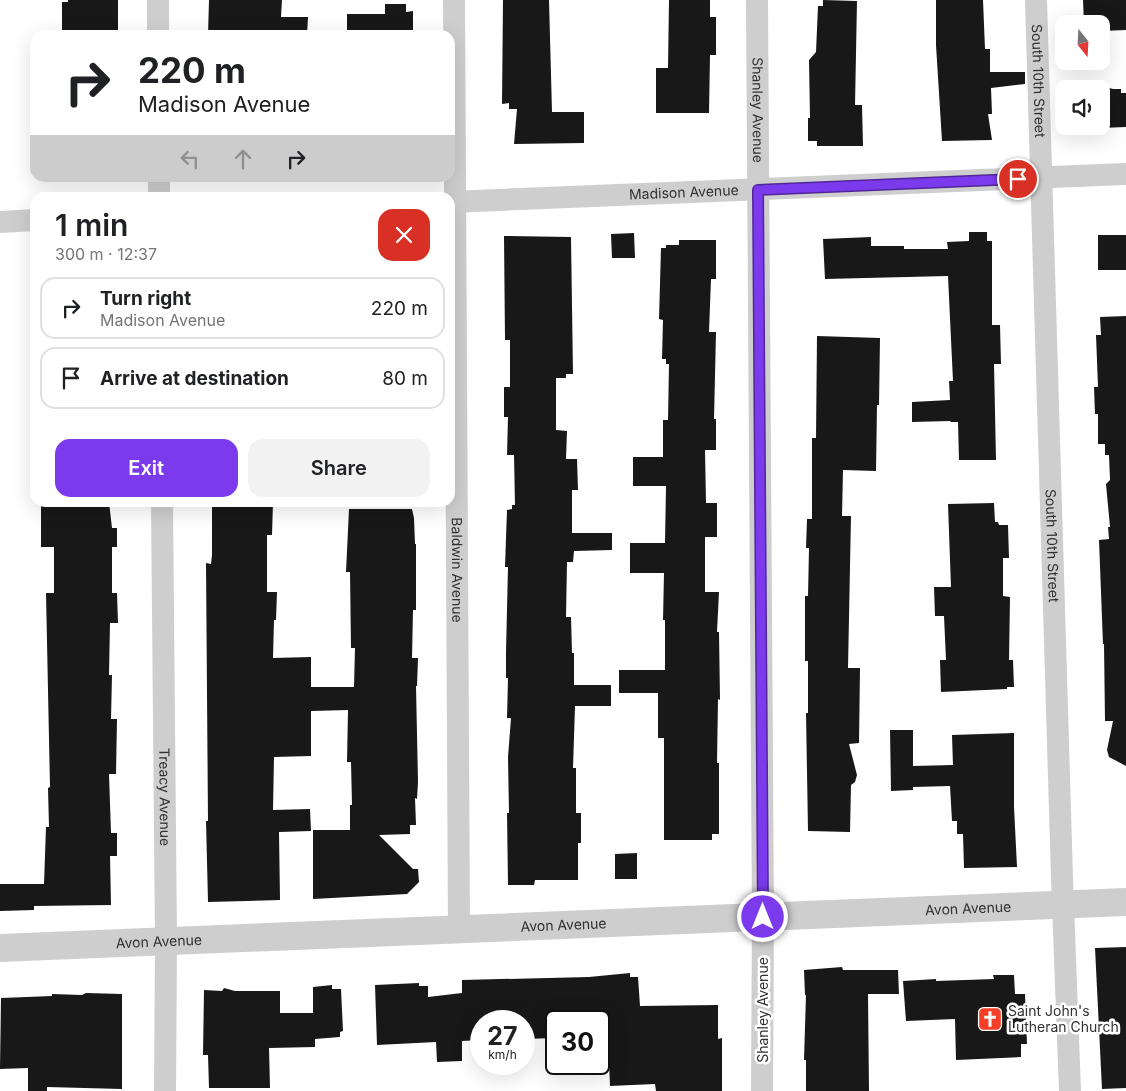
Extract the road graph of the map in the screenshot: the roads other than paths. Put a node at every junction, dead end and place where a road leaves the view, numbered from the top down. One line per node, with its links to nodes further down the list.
1 (158, 0): 5 (street)
2 (454, 0): 6 (street, Baldwin Avenue)
3 (757, 0): 9 (street, Shanley Avenue)
4 (1036, 0): 8 (street, South 10th Street)
5 (158, 30)
6 (454, 30)
7 (1126, 174): 8 (street, Madison Avenue)
8 (1042, 178): 9 (street, Madison Avenue); 16 (street, South 10th Street)
9 (758, 190): 10 (street, Madison Avenue); 17 (street, Shanley Avenue)
10 (455, 202)
11 (30, 220): 12 (street)
12 (0, 222)
13 (162, 507): 19 (street, Treacy Avenue)
14 (455, 507): 18 (street, Baldwin Avenue)
15 (1126, 902): 16 (street, Avon Avenue)
16 (1062, 904): 17 (street, Avon Avenue); 23 (street, South 10th Street)
17 (763, 917): 18 (street, Avon Avenue); 22 (street, Shanley Avenue)
18 (459, 929): 19 (street, Avon Avenue)
19 (166, 941): 20 (street, Avon Avenue); 21 (street, Treacy Avenue)
20 (0, 948)
21 (165, 1091)
22 (762, 1091)
23 (1070, 1091)

